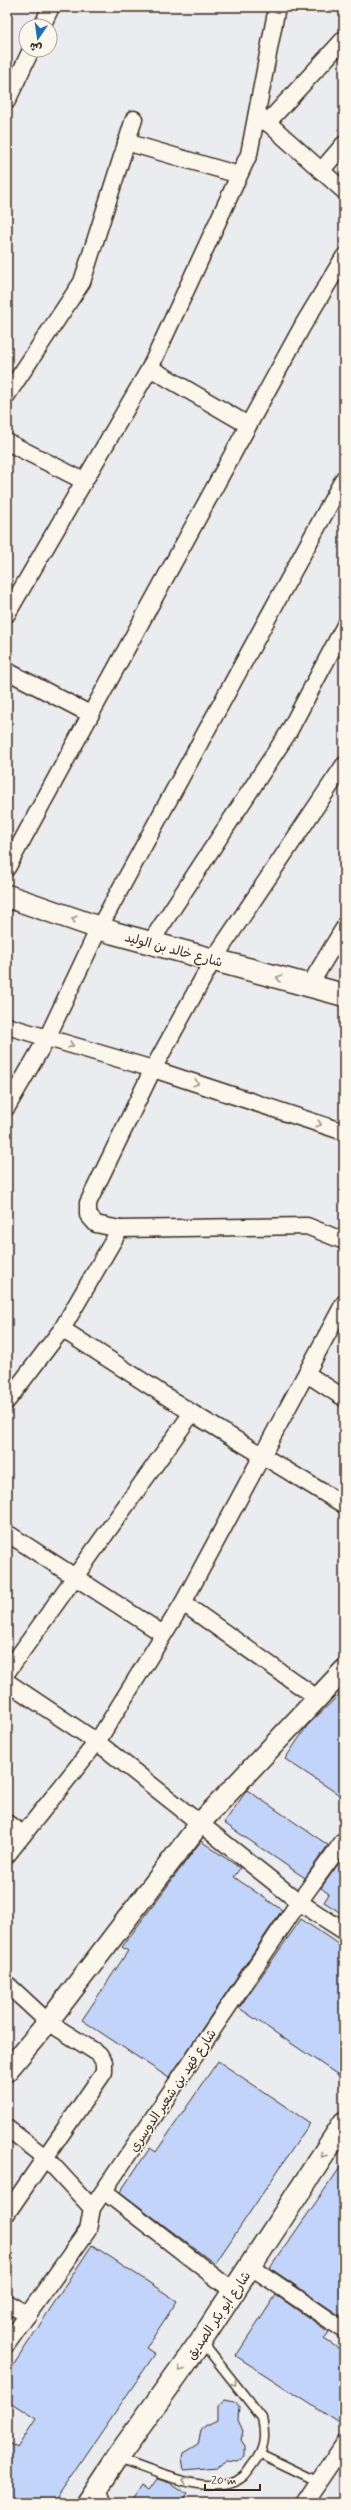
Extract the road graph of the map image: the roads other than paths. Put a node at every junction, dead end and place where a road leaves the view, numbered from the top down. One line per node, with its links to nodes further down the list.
1 (51, 7): 3 (street)
2 (277, 7): 7 (street)
3 (46, 18)
4 (344, 39): 7 (street)
5 (27, 58): 6 (street)
6 (7, 101)
7 (262, 118): 11 (street); 12 (street)
8 (134, 119): 9 (street)
9 (126, 142): 12 (street); 16 (street)
10 (344, 144): 11 (street)
11 (321, 171): 13 (street)
12 (239, 174): 15 (street)
13 (344, 191)
14 (344, 257): 17 (street)
15 (150, 368): 17 (street); 20 (street)
16 (7, 394)
17 (248, 425): 24 (street)
18 (7, 442): 20 (street)
19 (344, 478): 28 (street)
20 (84, 481): 21 (street)
21 (7, 614)
22 (344, 627): 30 (street)
23 (7, 671): 24 (street)
24 (90, 714): 26 (street)
25 (344, 765): 31 (street)
26 (7, 868)
27 (7, 896): 28 (main road, شارع خالد بن الوليد, one-way to 27)
28 (99, 928): 30 (main road, شارع خالد بن الوليد); 35 (street)
29 (344, 928): 32 (street)
30 (150, 943): 31 (main road, شارع خالد بن الوليد)
31 (213, 960): 32 (main road, شارع خالد بن الوليد, one-way to 31); 36 (street)
32 (309, 986): 33 (main road, شارع خالد بن الوليد)
33 (344, 995)
34 (7, 1026): 35 (street)
35 (47, 1038): 36 (street, one-way to 36); 37 (street)
36 (154, 1069): 38 (street, one-way to 38); 39 (street)
37 (7, 1107)
38 (344, 1132)
39 (120, 1229): 40 (street); 42 (street)
40 (344, 1241)
41 (344, 1303): 43 (street)
42 (62, 1329): 45 (street); 46 (street)
43 (307, 1374): 44 (street); 47 (street)
44 (344, 1398)
45 (7, 1401)
46 (192, 1413): 47 (street); 50 (street)
47 (262, 1456): 48 (street); 51 (street)
48 (344, 1505)
49 (7, 1533): 50 (street)
50 (75, 1578): 52 (street); 54 (street)
51 (183, 1603): 52 (street); 56 (street)
52 (163, 1634): 57 (street)
53 (344, 1670): 56 (street)
54 (7, 1672)
55 (7, 1682): 57 (street)
56 (317, 1698): 58 (street)
57 (97, 1742): 58 (street); 60 (street)
58 (201, 1822): 63 (street); 66 (street)
59 (7, 1823): 60 (street)
60 (23, 1834): 62 (street)
61 (344, 1840): 63 (street, شارع فهد بن شعير الدوسري)
62 (7, 1855)
63 (299, 1902): 64 (street); 71 (street, شارع فهد بن شعير الدوسري)
64 (344, 1931)
65 (7, 1984): 66 (street)
66 (48, 2022): 67 (street); 70 (street)
67 (7, 2071)
68 (344, 2123): 74 (main road, شارع أبو بكر الصديق, one-way to 74)
69 (7, 2128): 70 (street)
70 (45, 2157): 72 (street); 73 (street)
71 (104, 2191): 72 (street, شارع فهد بن شعير الدوسري); 75 (street)
72 (92, 2208): 77 (street, شارع فهد بن شعير الدوسري)
73 (7, 2213)
74 (250, 2266): 75 (main road, شارع أبو بكر الصديق); 78 (street)
75 (234, 2292): 79 (main road, شارع أبو بكر الصديق)
76 (7, 2303): 77 (street)
77 (28, 2315): 80 (street, شارع فهد بن شعير الدوسري)
78 (344, 2330)
79 (201, 2342): 82 (lane, one-way to 82); 83 (main road, شارع أبو بكر الصديق, one-way to 83)
80 (7, 2344)
81 (344, 2444): 84 (street)
82 (261, 2454): 83 (lane, one-way to 83); 84 (lane)
83 (116, 2459): 85 (main road, شارع أبو بكر الصديق)
84 (319, 2482): 87 (street)
85 (104, 2493): 86 (main road, شارع أبو بكر الصديق)
86 (87, 2503)
87 (304, 2503)

